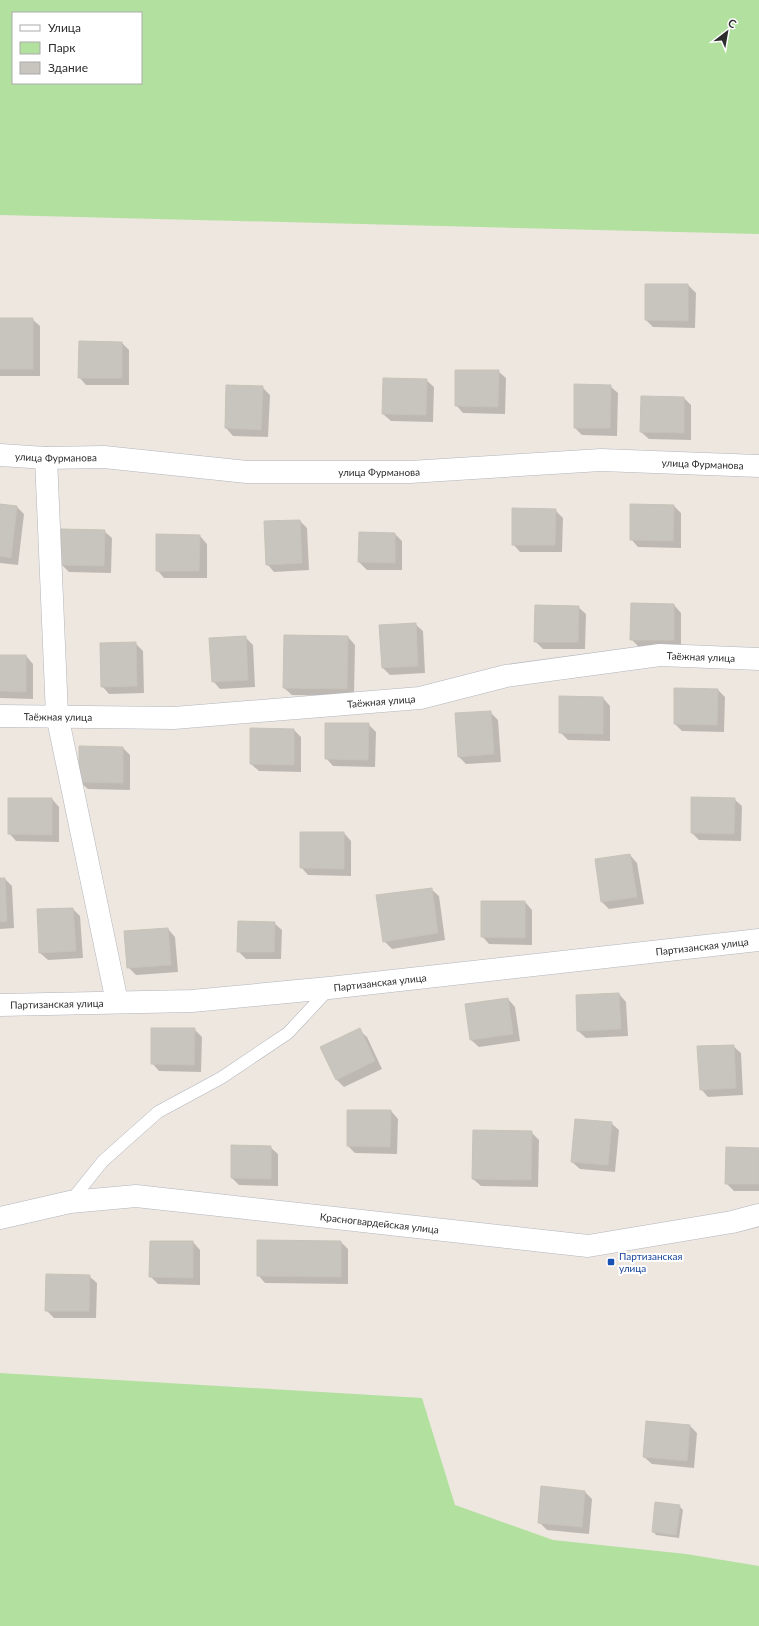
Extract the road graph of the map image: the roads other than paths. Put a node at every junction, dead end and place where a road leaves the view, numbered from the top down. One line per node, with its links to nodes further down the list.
1 (0, 455): 2 (street, улица Фурманова)
2 (46, 458): 3 (street, улица Фурманова); 5 (street)
3 (759, 466)
4 (759, 659): 5 (street, Таёжная улица)
5 (57, 715): 6 (street, Таёжная улица); 9 (street)
6 (0, 716)
7 (759, 940): 8 (street, Партизанская улица)
8 (329, 988): 9 (street, Партизанская улица); 11 (lane)
9 (117, 1002): 10 (street, Партизанская улица)
10 (0, 1005)
11 (70, 1202): 12 (street, Красногвардейская улица); 13 (street, Красногвардейская улица)
12 (759, 1215)
13 (0, 1218)

